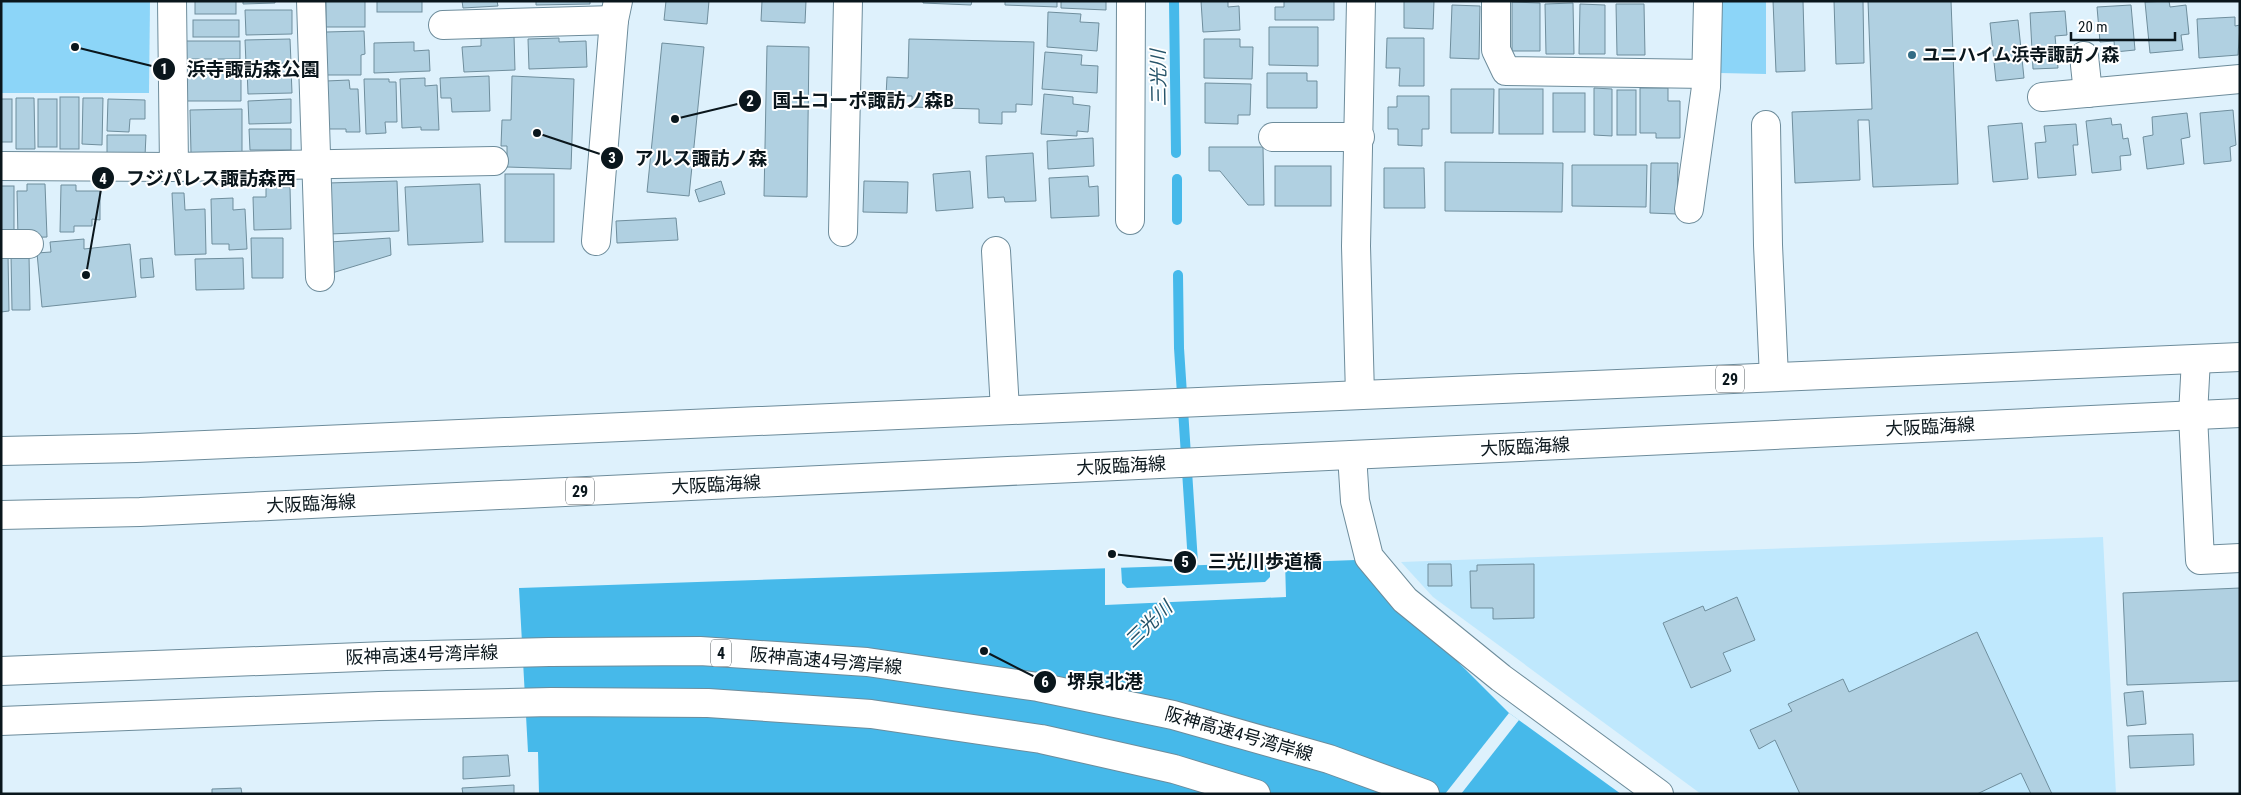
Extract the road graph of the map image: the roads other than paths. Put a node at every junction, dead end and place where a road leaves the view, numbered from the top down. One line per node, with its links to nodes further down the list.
1 (172, 1): 21 (main road)
2 (311, 1): 19 (main road)
3 (848, 1): 24 (main road)
4 (1131, 1): 23 (main road)
5 (1361, 1): 16 (main road)
6 (1496, 1): 11 (main road)
7 (1708, 1): 11 (main road)
8 (616, 11): 9 (main road); 25 (main road)
9 (443, 24)
10 (2084, 56): 13 (main road)
11 (1706, 74): 22 (main road)
12 (2240, 79): 13 (main road)
13 (2088, 93): 14 (main road)
14 (2042, 97)
15 (1766, 125): 32 (main road)
16 (1360, 136): 17 (main road); 33 (main road)
17 (1273, 137)
18 (494, 161): 19 (main road)
19 (316, 165): 21 (main road); 29 (main road)
20 (1, 166): 21 (main road)
21 (174, 167)
22 (1689, 209)
23 (1130, 220)
24 (843, 232)
25 (596, 241)
26 (1, 244): 27 (main road)
27 (28, 244)
28 (996, 251): 34 (main road)
29 (320, 277)
30 (2240, 357): 31 (main road, 29)
31 (2196, 359): 32 (main road, 29); 36 (main road)
32 (1774, 377): 33 (main road, 29)
33 (1360, 395): 34 (main road, 29)
34 (1005, 410): 37 (main road, 29)
35 (2240, 413): 36 (main road, 大阪臨海線 / 29)
36 (2194, 415): 38 (main road, 大阪臨海線 / 29); 40 (main road)
37 (1, 451)
38 (1352, 455): 39 (main road, 大阪臨海線 / 29); 45 (main road)
39 (1, 515)
40 (2240, 558)
41 (1, 670): 44 (main road, 阪神高速4号湾岸線 / 4)
42 (1, 722): 43 (main road)
43 (1256, 794)
44 (1425, 794)
45 (1659, 794)

